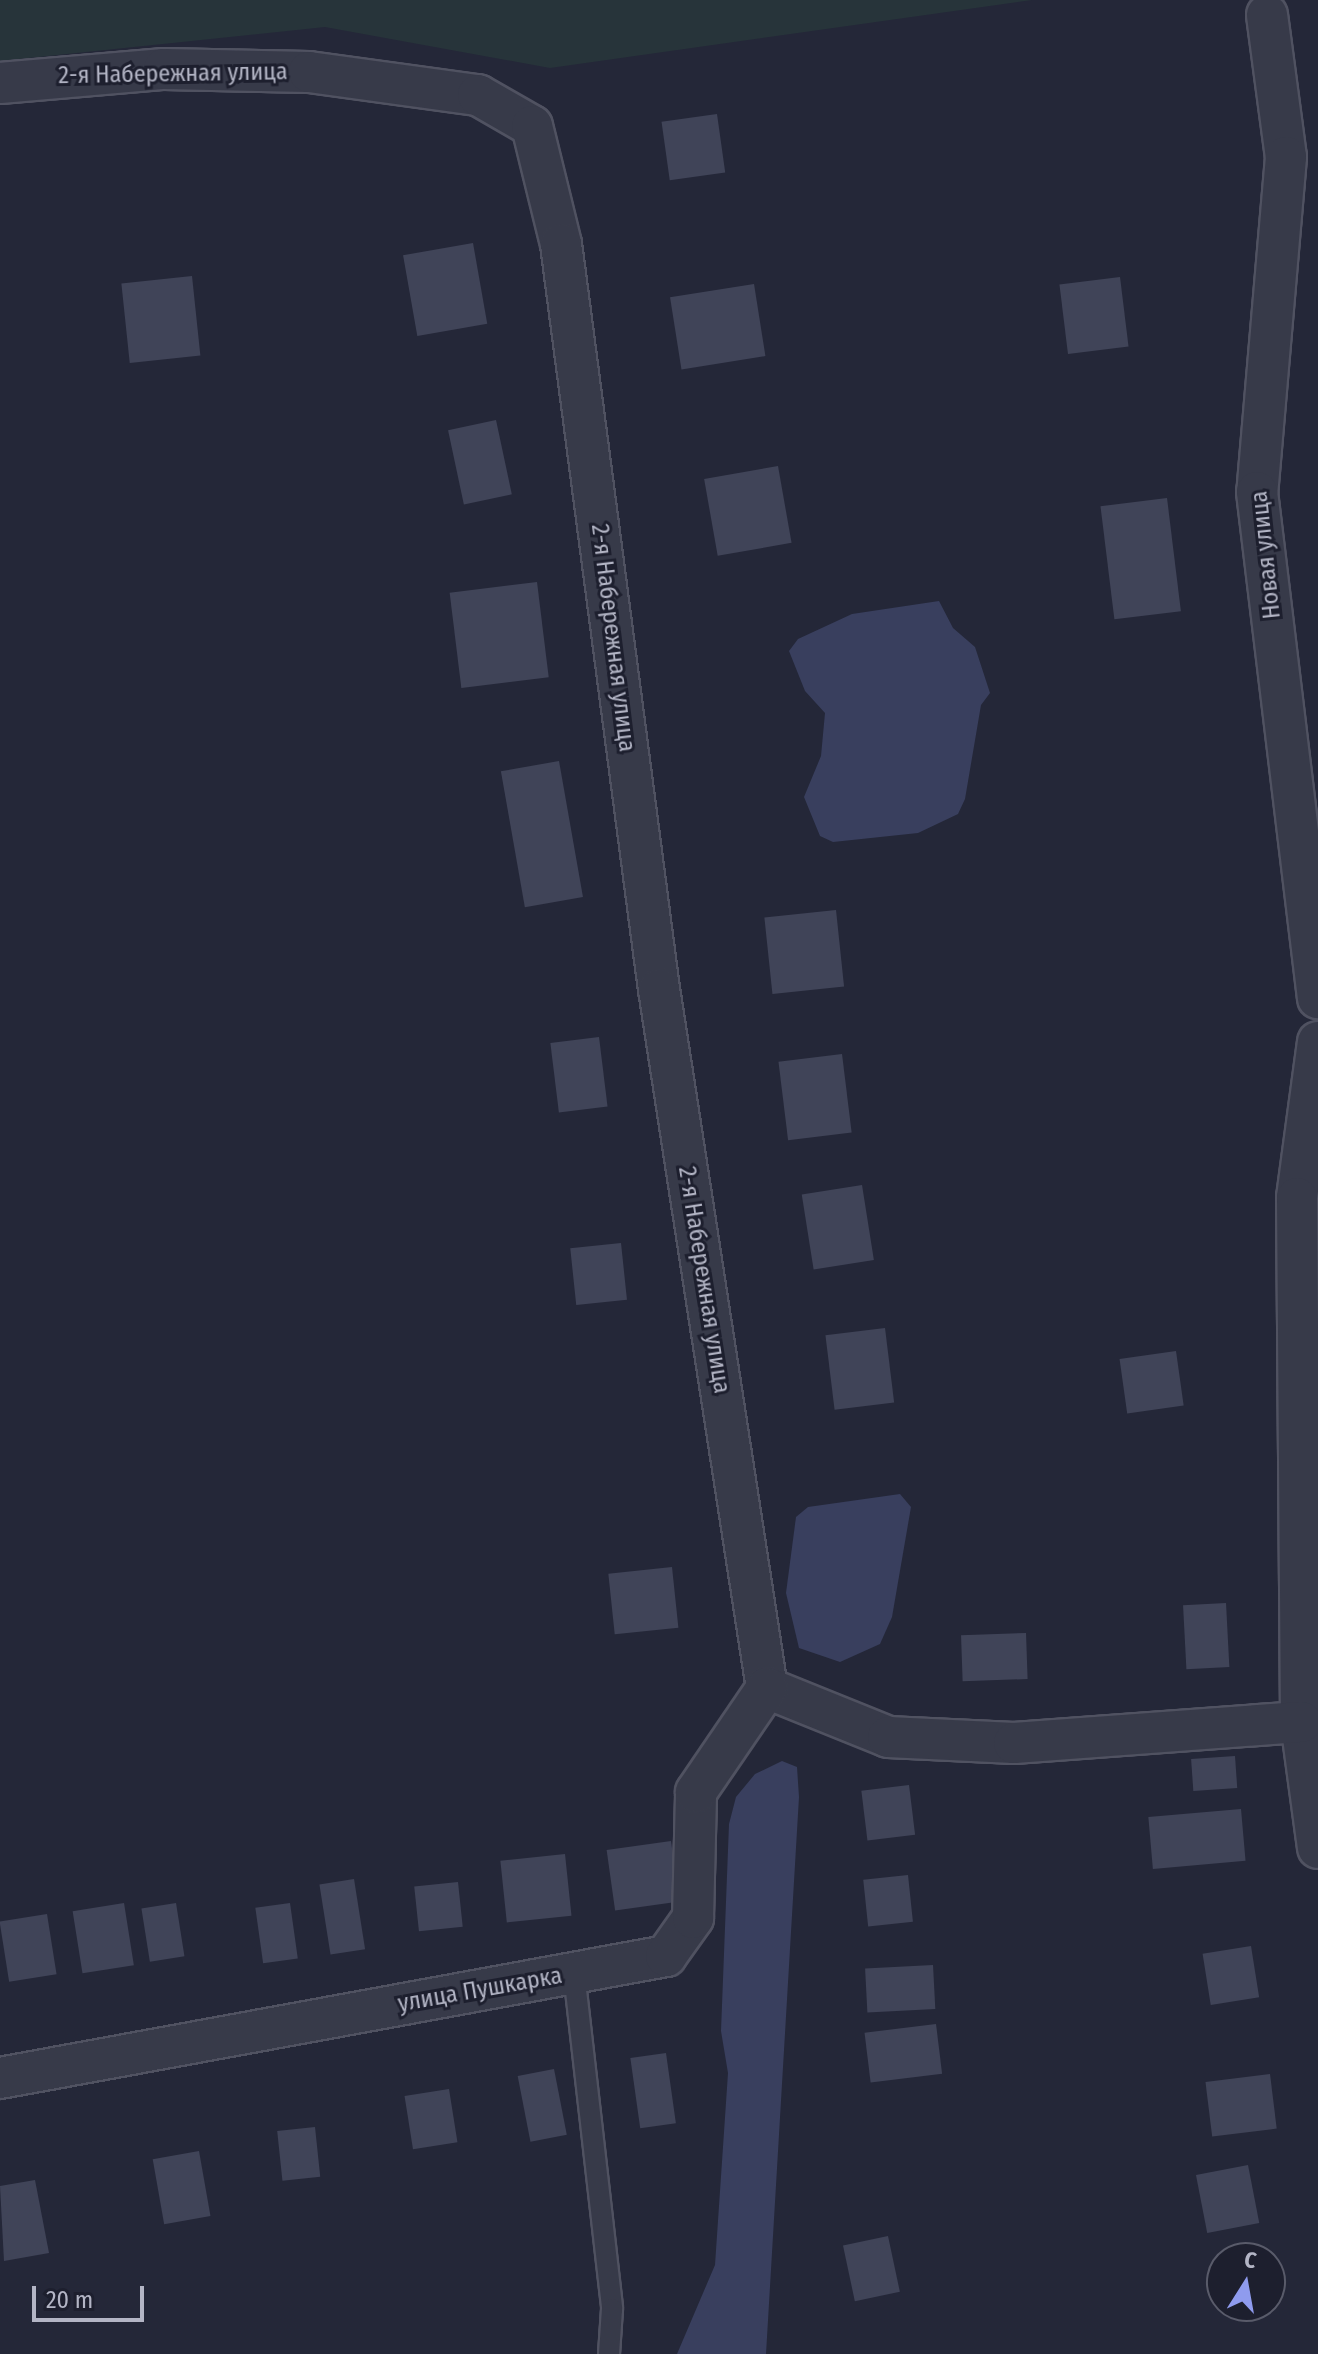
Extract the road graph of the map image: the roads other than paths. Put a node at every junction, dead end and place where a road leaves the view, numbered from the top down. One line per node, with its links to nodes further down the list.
1 (1267, 15): 3 (street, Новая улица)
2 (0, 83): 5 (street, 2-я Набережная улица)
3 (1318, 998)
4 (1318, 1042): 6 (street)
5 (767, 1688): 6 (street); 8 (street, улица Пушкарка)
6 (1301, 1722): 7 (street)
7 (1318, 1848)
8 (574, 1973): 9 (street, улица Пушкарка); 10 (lane)
9 (0, 2078)
10 (609, 2354)

